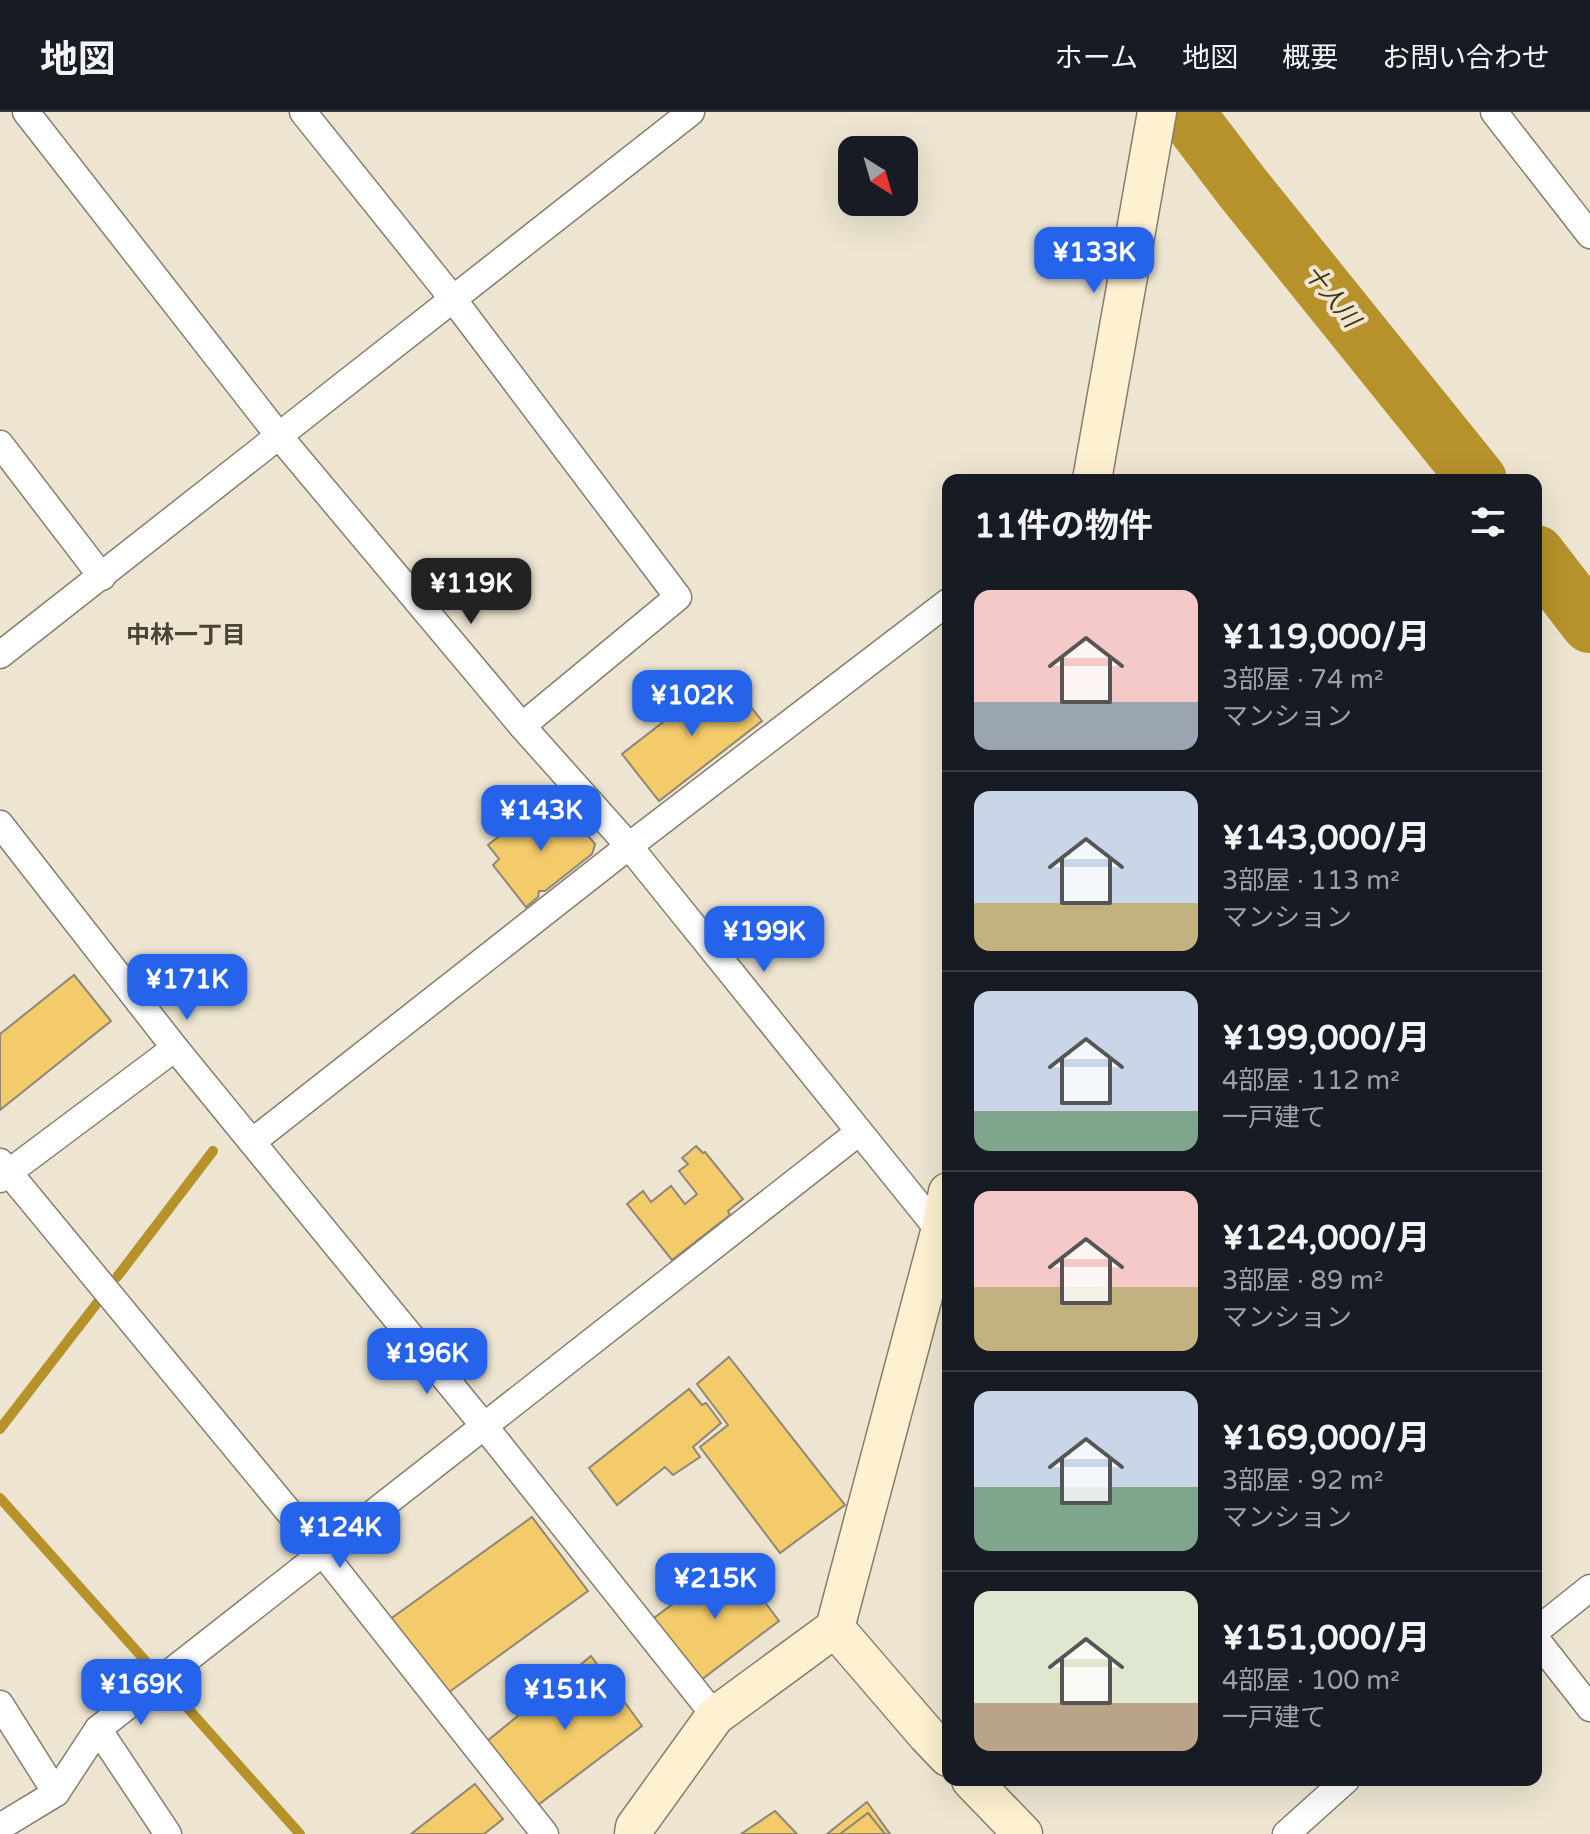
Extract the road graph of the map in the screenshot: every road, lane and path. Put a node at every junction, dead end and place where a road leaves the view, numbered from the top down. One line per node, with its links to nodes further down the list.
1 (26, 112): 8 (street)
2 (303, 112): 7 (street)
3 (691, 112): 7 (street)
4 (1494, 112): 6 (street)
5 (1157, 116): 10 (street)
6 (1590, 235)
7 (453, 299): 8 (street); 14 (street)
8 (279, 436): 11 (street); 14 (street)
9 (0, 444): 11 (street)
10 (1093, 474)
11 (102, 577): 13 (street)
12 (942, 607): 16 (street)
13 (0, 655)
14 (522, 726): 16 (street)
15 (0, 824): 17 (street)
16 (629, 846): 18 (street); 19 (street)
17 (175, 1048): 19 (street); 20 (street)
18 (859, 1132): 21 (street); 23 (street)
19 (252, 1142): 23 (street)
20 (3, 1171): 24 (street)
21 (942, 1235)
22 (942, 1244): 27 (street)
23 (485, 1427): 24 (street); 31 (street)
24 (322, 1552): 32 (street); 39 (street)
25 (1590, 1588): 26 (street)
26 (1542, 1626)
27 (835, 1628): 31 (street); 33 (street)
28 (1542, 1647): 30 (street)
29 (0, 1704): 36 (street)
30 (1590, 1708)
31 (715, 1716): 40 (street)
32 (98, 1729): 36 (street); 38 (street)
33 (942, 1751)
34 (977, 1786): 41 (street)
35 (1339, 1786): 42 (street)
36 (56, 1793): 37 (street)
37 (0, 1827)
38 (168, 1834)
39 (545, 1834)
40 (634, 1834)
41 (1023, 1834)
42 (1286, 1834)

